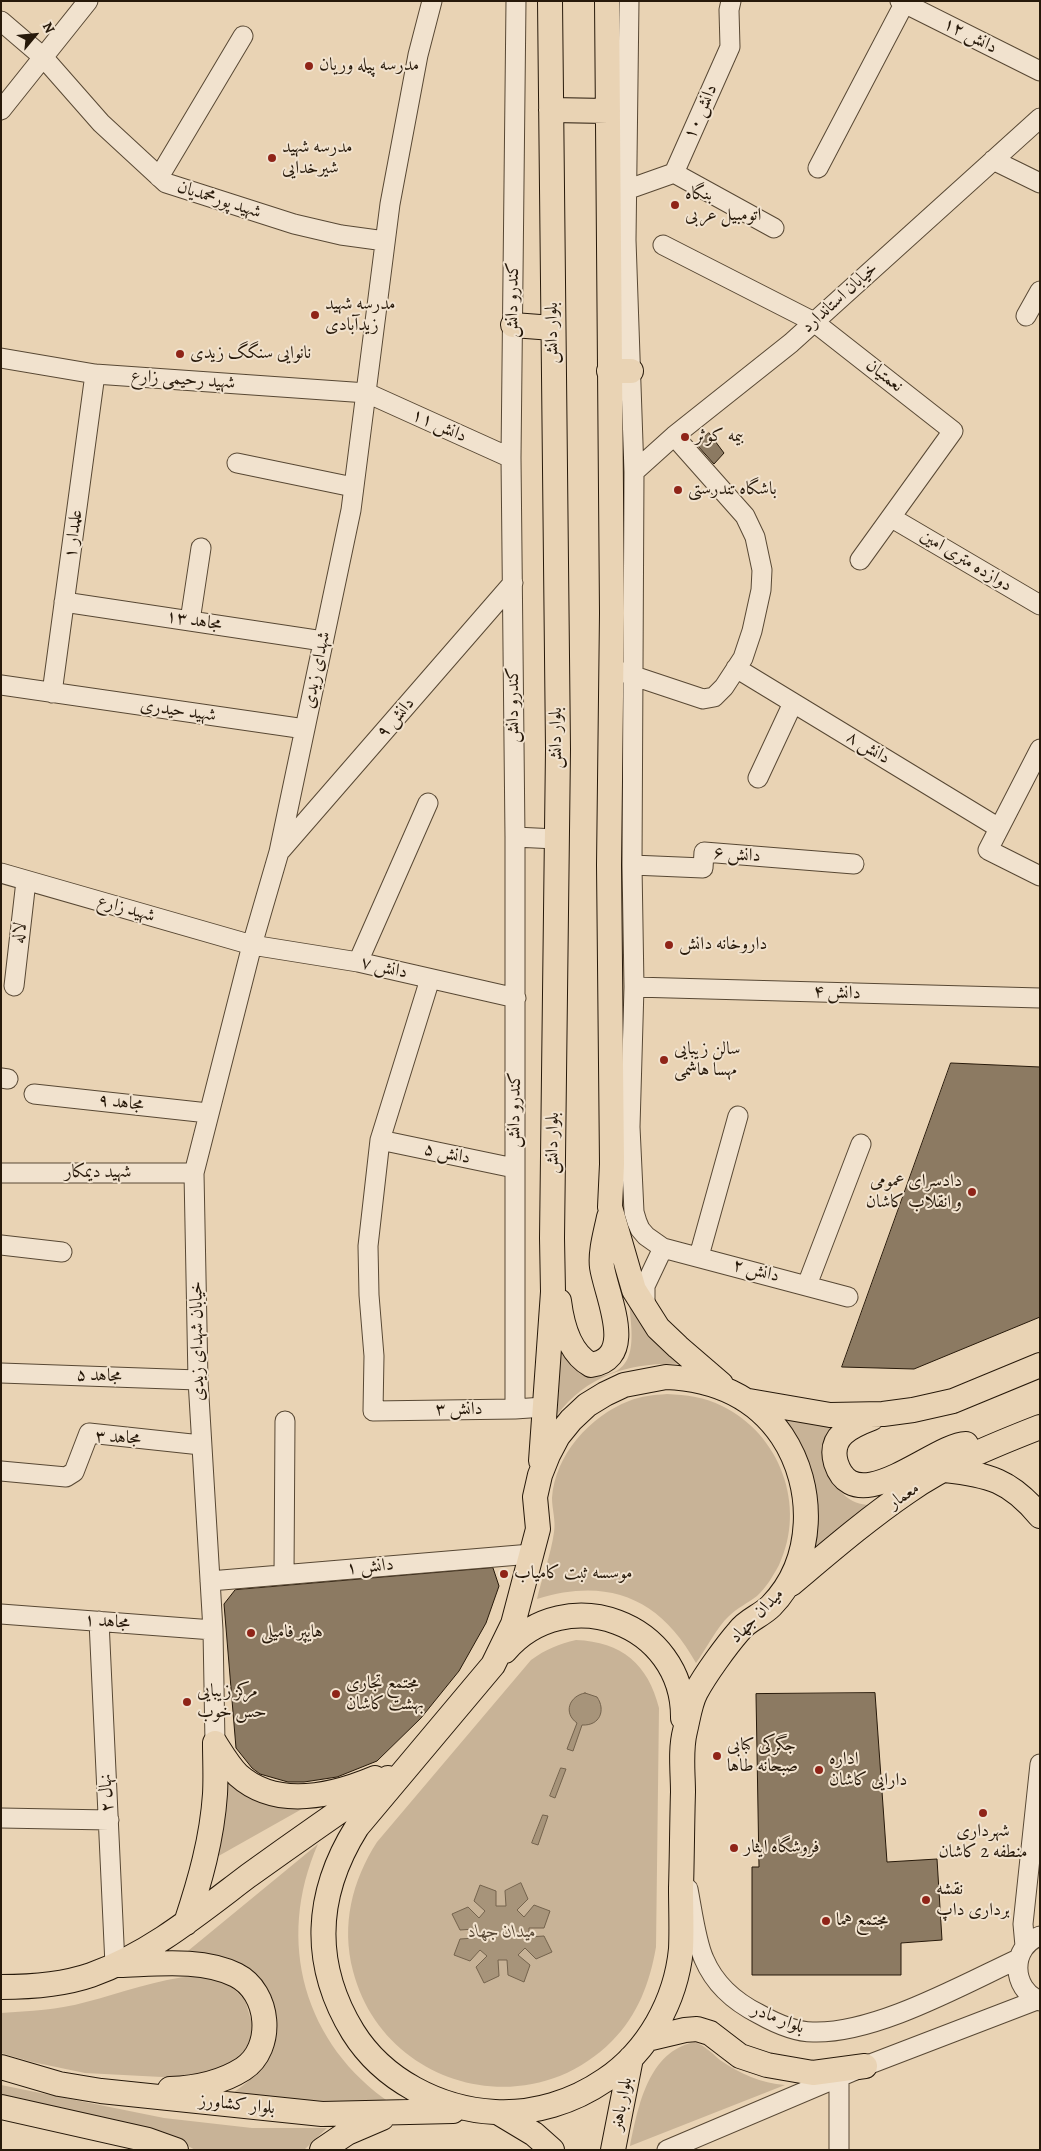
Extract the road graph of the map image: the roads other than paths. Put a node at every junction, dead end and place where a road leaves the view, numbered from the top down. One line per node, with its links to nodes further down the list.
1 (88, 1): 11 (street)
2 (432, 1): 24 (street, شهدای زیدی)
3 (516, 1): 29 (street, کندرو دانش)
4 (550, 1): 14 (main road, بلوار دانش)
5 (608, 1): 15 (main road)
6 (629, 1): 22 (street)
7 (731, 1): 19 (street, دانش ۱۰)
8 (902, 2): 12 (street, دانش ۱۲); 18 (street)
9 (1, 21): 11 (street, شهید پورمحمدیان)
10 (243, 36): 20 (street)
11 (43, 57): 13 (street); 20 (street, شهید پورمحمدیان)
12 (1040, 71)
13 (1, 110)
14 (551, 110): 15 (main road); 30 (main road, بلوار دانش)
15 (608, 112): 32 (main road)
16 (1040, 118): 17 (street, خیابان استاندارد)
17 (993, 160): 21 (street); 28 (street, خیابان استاندارد)
18 (818, 168)
19 (674, 174): 22 (street); 23 (street)
20 (159, 177): 24 (street, شهید پورمحمدیان)
21 (1040, 183)
22 (626, 190): 32 (street)
23 (774, 228)
24 (385, 242): 34 (street, شهدای زیدی)
25 (663, 245): 28 (street, نعمتیان)
26 (1040, 291): 27 (street)
27 (1026, 316)
28 (814, 322): 35 (street, خیابان استاندارد); 40 (street, نعمتیان)
29 (513, 325): 30 (main road); 36 (street, کندرو دانش)
30 (552, 328): 59 (main road, بلوار دانش)
31 (1, 358): 33 (street, شهید رحیمی زارع)
32 (620, 371): 38 (street); 49 (main road)
33 (95, 374): 34 (street, شهید رحیمی زارع); 44 (street, علمدار ۱)
34 (367, 393): 36 (street, دانش ۱۱); 39 (street, شهدای زیدی)
35 (674, 436): 38 (street, خیابان استاندارد); 48 (street)
36 (511, 458): 43 (street, کندرو دانش)
37 (237, 463): 39 (street)
38 (634, 472): 49 (street)
39 (354, 487): 47 (street, شهدای زیدی)
40 (892, 518): 42 (street); 45 (street, دوازده متری امین)
41 (201, 548): 46 (street)
42 (860, 560)
43 (513, 583): 58 (street, کندرو دانش); 60 (street, دانش ۹)
44 (64, 602): 46 (street, مجاهد ۱۳); 51 (street, علمدار ۱)
45 (1040, 605)
46 (190, 621): 47 (street, مجاهد ۱۳)
47 (323, 641): 53 (street, شهدای زیدی)
48 (736, 668): 49 (street); 52 (street, دانش ۸)
49 (622, 672): 62 (street); 81 (main road)
50 (1, 685): 51 (street, شهید حیدری)
51 (52, 693): 53 (street, شهید حیدری)
52 (793, 703): 55 (street); 57 (street, دانش ۸)
53 (305, 729): 60 (street, شهدای زیدی)
54 (1040, 749): 57 (street)
55 (758, 778)
56 (428, 804): 67 (street)
57 (999, 828): 64 (street)
58 (515, 837): 59 (street); 71 (street, کندرو دانش)
59 (556, 839): 86 (main road, بلوار دانش)
60 (279, 852): 66 (street, شهدای زیدی)
61 (854, 864): 62 (street, دانش ۶)
62 (632, 866): 70 (street)
63 (1, 873): 65 (street, شهید زارع)
64 (1040, 876)
65 (26, 881): 66 (street, شهید زارع); 69 (street, لاله)
66 (252, 944): 67 (street, دانش ۷); 74 (street, خیابان شهدای زیدی)
67 (358, 962): 68 (street, دانش ۷)
68 (430, 979): 71 (street, دانش ۷); 76 (street)
69 (14, 986)
70 (634, 987): 72 (street, دانش ۴); 83 (street)
71 (516, 998): 78 (street, کندرو دانش)
72 (1040, 998)
73 (34, 1094): 74 (street, مجاهد ۹)
74 (208, 1113): 80 (street, خیابان شهدای زیدی)
75 (738, 1116): 85 (street)
76 (380, 1140): 78 (street, دانش ۵); 95 (street, دانش ۳)
77 (860, 1144): 87 (street)
78 (514, 1168): 95 (street, کندرو دانش)
79 (1, 1173): 80 (street, شهید دیمکار)
80 (194, 1173): 92 (street, خیابان شهدای زیدی)
81 (610, 1207): 86 (main road); 89 (main road)
82 (1, 1246): 84 (street)
83 (663, 1248): 85 (street, دانش ۲); 89 (street)
84 (62, 1252)
85 (699, 1256): 87 (street, دانش ۲)
86 (553, 1260): 94 (main road, بلوار دانش)
87 (807, 1285): 88 (street, دانش ۲)
88 (848, 1297)
89 (644, 1308): 93 (main road)
90 (1040, 1365): 96 (main road)
91 (1, 1373): 92 (street, مجاهد ۵)
92 (198, 1380): 99 (street, خیابان شهدای زیدی)
93 (738, 1395): 96 (main road); 103 (main road, میدان جهاد); 108 (main road, میدان جهاد)
94 (544, 1407): 95 (street, دانش ۳); 103 (main road, بلوار دانش)
95 (515, 1410)
96 (883, 1414): 100 (main road)
97 (284, 1421): 106 (street)
98 (1040, 1427): 100 (main road, معمار)
99 (201, 1445): 102 (street, مجاهد ۳); 107 (street, خیابان شهدای زیدی)
100 (996, 1445): 101 (main road, معمار)
101 (945, 1470): 104 (main road); 108 (main road, معمار)
102 (1, 1471)
103 (540, 1475): 105 (main road, میدان جهاد)
104 (1040, 1516)
105 (532, 1554): 106 (street, دانش ۱); 112 (main road, میدان جهاد)
106 (284, 1574): 107 (street, دانش ۱)
107 (210, 1580): 111 (street, خیابان شهدای زیدی)
108 (784, 1590): 113 (main road, میدان جهاد)
109 (1, 1614): 110 (street, مجاهد ۱)
110 (99, 1621): 111 (street, مجاهد ۱); 118 (street, نهال ۲)
111 (213, 1630): 114 (street, خیابان شهدای زیدی)
112 (493, 1665): 113 (main road); 115 (main road, میدان جهاد)
113 (683, 1737): 120 (main road, میدان جهاد)
114 (215, 1744): 115 (main road); 122 (main road)
115 (412, 1762): 122 (main road); 134 (main road, میدان جهاد)
116 (1040, 1764): 119 (street)
117 (1, 1818): 118 (street)
118 (108, 1820): 124 (street, نهال ۲)
119 (1032, 1853): 121 (street); 123 (street)
120 (682, 1863): 123 (street, بلوار مادر); 127 (main road, میدان جهاد)
121 (1040, 1878)
122 (186, 1923): 124 (main road)
123 (1028, 1947): 126 (street)
124 (115, 1965): 125 (main road); 132 (main road)
125 (1, 1987)
126 (1039, 2000): 129 (street)
127 (647, 2040): 128 (main road, میدان جهاد); 129 (main road)
128 (631, 2058): 136 (main road, میدان جهاد); 141 (main road, بلوار باهنر)
129 (865, 2066): 131 (street)
130 (1, 2067): 132 (main road, بلوار کشاورز)
131 (839, 2076): 142 (street); 143 (street)
132 (101, 2091): 135 (main road, بلوار کشاورز)
133 (1, 2107): 137 (main road)
134 (475, 2111): 135 (main road, بلوار کشاورز); 136 (main road, میدان جهاد)
135 (395, 2112): 139 (main road)
136 (499, 2113): 140 (main road)
137 (148, 2145): 138 (main road)
138 (176, 2150)
139 (322, 2150)
140 (552, 2150)
141 (613, 2150)
142 (667, 2150)
143 (839, 2150)

